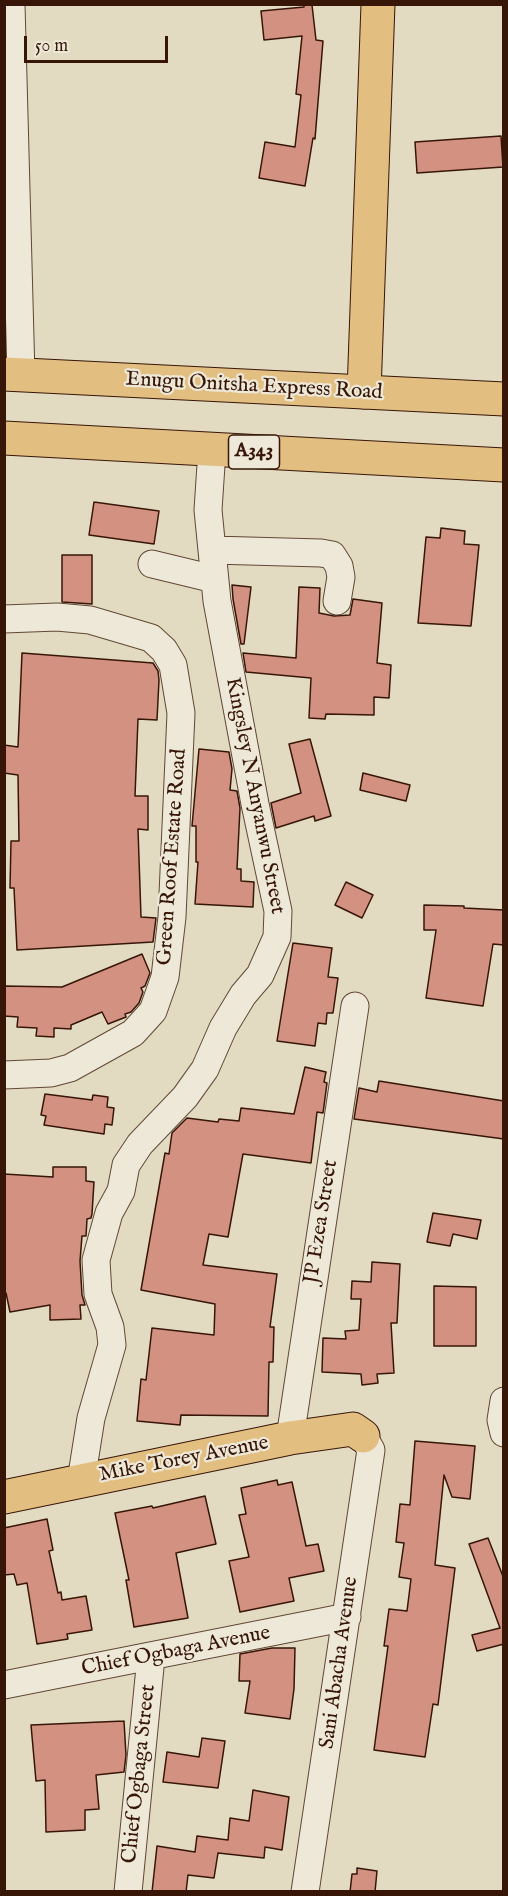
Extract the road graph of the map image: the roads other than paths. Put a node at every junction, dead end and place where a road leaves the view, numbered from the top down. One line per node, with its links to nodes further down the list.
1 (11, 4): 3 (street)
2 (378, 4): 4 (main road)
3 (13, 375): 4 (main road, Enugu Onitsha Express Road)
4 (364, 392): 5 (main road, Enugu Onitsha Express Road)
5 (504, 399)
6 (4, 438): 7 (main road, A343)
7 (212, 450): 8 (main road, A343); 9 (street, Kingsley N Anyanwu Street)
8 (504, 465)
9 (212, 550): 11 (street, Kingsley N Anyanwu Street); 12 (street)
10 (152, 564): 11 (street)
11 (214, 579): 20 (street, Kingsley N Anyanwu Street)
12 (337, 601)
13 (4, 619): 15 (street, Green Roof Estate Road)
14 (355, 1006): 19 (street, JP Ezea Street)
15 (4, 1075)
16 (504, 1401): 17 (street)
17 (504, 1433)
18 (363, 1437): 19 (main road, Mike Torey Avenue); 22 (street, Sani Abacha Avenue)
19 (290, 1438): 20 (main road, Mike Torey Avenue)
20 (81, 1480): 21 (main road, Mike Torey Avenue)
21 (4, 1497)
22 (347, 1617): 23 (street, Chief Ogbaga Avenue); 26 (street, Sani Abacha Avenue)
23 (151, 1657): 24 (street, Chief Ogbaga Avenue); 25 (street, Chief Ogbaga Street)
24 (4, 1685)
25 (128, 1892)
26 (305, 1892)

